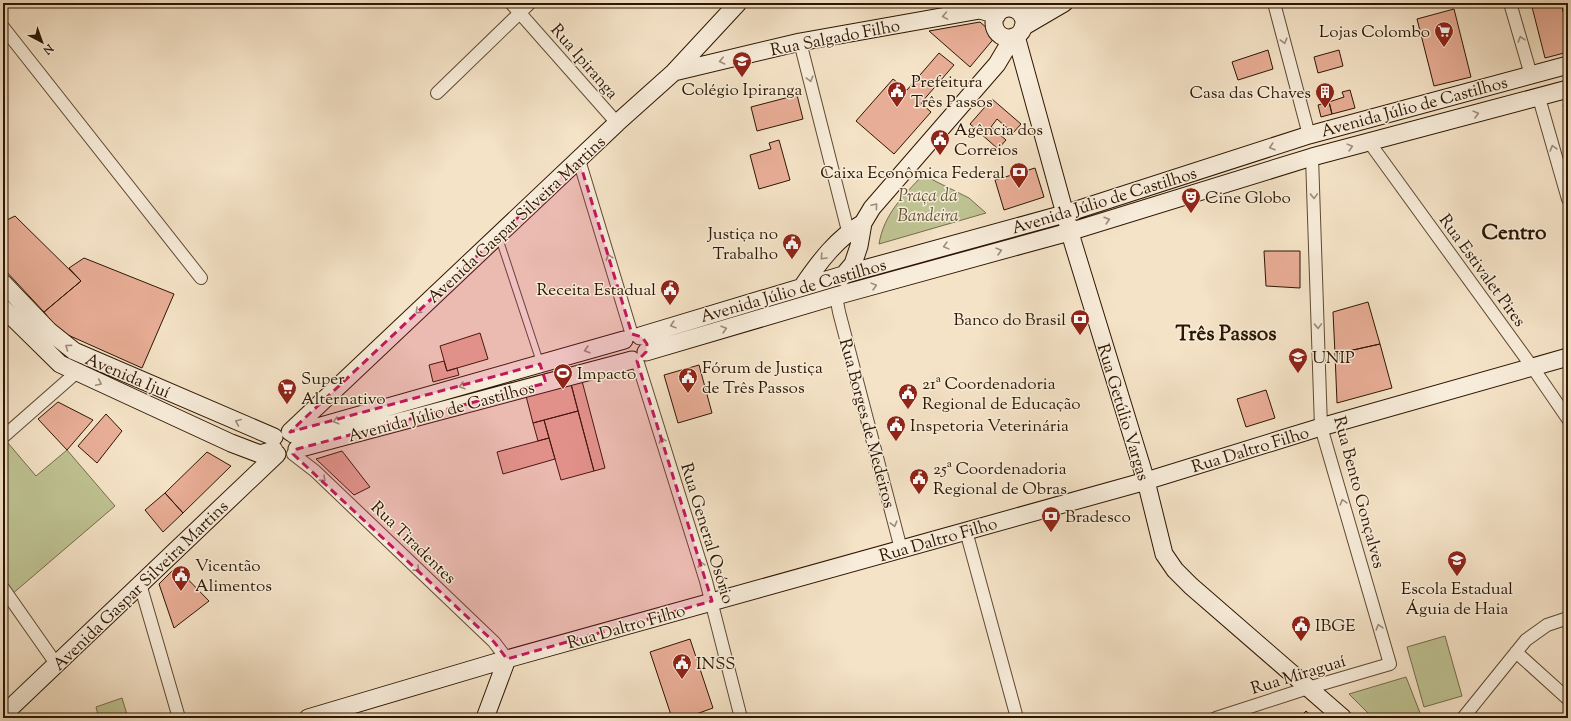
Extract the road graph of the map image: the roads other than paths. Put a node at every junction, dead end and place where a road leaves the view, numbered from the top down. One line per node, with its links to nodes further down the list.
1 (511, 3): 9 (street, Rua Ipiranga)
2 (530, 3): 9 (street)
3 (738, 3): 14 (street, Avenida Gaspar Silveira Martins)
4 (1032, 3): 8 (street)
5 (1064, 3): 11 (street)
6 (1274, 3): 20 (street, one-way to 20)
7 (1510, 3): 15 (street, one-way to 7)
8 (1007, 9): 11 (street); 11 (street); 12 (street, Rua Salgado Filho, one-way to 12)
9 (520, 13): 17 (street); 19 (street, Rua Ipiranga)
10 (3, 27): 31 (street)
11 (1017, 34): 25 (street, Rua Getúlio Vargas); 26 (street, one-way to 11)
12 (800, 42): 14 (street, Rua Salgado Filho, one-way to 14); 27 (street, one-way to 27)
13 (1568, 65): 15 (street, Avenida Júlio de Castilhos)
14 (674, 72): 19 (street, Avenida Gaspar Silveira Martins)
15 (1532, 75): 18 (street); 20 (street, Avenida Júlio de Castilhos)
16 (1568, 89): 18 (street, Avenida Júlio de Castilhos)
17 (437, 92)
18 (1539, 98): 21 (street, Avenida Júlio de Castilhos, one-way to 18); 24 (street, one-way to 18)
19 (617, 123): 23 (street, Avenida Gaspar Silveira Martins)
20 (1309, 135): 22 (street); 25 (street, Avenida Júlio de Castilhos, one-way to 25)
21 (1369, 142): 22 (street, Avenida Júlio de Castilhos, one-way to 21); 41 (street, Rua Estivalet Pires)
22 (1312, 157): 28 (street, Avenida Júlio de Castilhos, one-way to 22); 45 (street, Rua Bento Gonçalves, one-way to 45)
23 (579, 160): 29 (street, Avenida Gaspar Silveira Martins); 37 (street, one-way to 23)
24 (1568, 199)
25 (1064, 214): 28 (street, Rua Getúlio Vargas); 30 (street, Avenida Júlio de Castilhos, one-way to 30)
26 (863, 223): 27 (street); 30 (street)
27 (848, 231): 33 (street, one-way to 33)
28 (1070, 232): 34 (street, Avenida Júlio de Castilhos, one-way to 28); 48 (street, Rua Getúlio Vargas)
29 (498, 236): 40 (lane); 47 (street, Avenida Gaspar Silveira Martins, one-way to 47)
30 (844, 275): 33 (street, Avenida Júlio de Castilhos); 34 (street)
31 (201, 278)
32 (3, 283): 36 (street, Avenida Ijuí)
33 (802, 286): 37 (street, Avenida Júlio de Castilhos, one-way to 37)
34 (836, 296): 38 (street, Avenida Júlio de Castilhos, one-way to 34); 50 (street, Rua Borges de Medeiros, one-way to 50)
35 (3, 308): 36 (street, Avenida Ijuí)
36 (43, 337): 42 (street, Avenida Ijuí); 47 (street, Avenida Ijuí, one-way to 36)
37 (632, 337): 38 (street); 38 (street); 40 (street, Avenida Júlio de Castilhos, one-way to 40)
38 (638, 357): 43 (street, Avenida Júlio de Castilhos); 53 (street, Rua General Osório, one-way to 38)
39 (1568, 357): 41 (street, Rua Daltro Filho)
40 (540, 364): 43 (street); 47 (street, Avenida Júlio de Castilhos, one-way to 47)
41 (1533, 368): 44 (street, Rua Estivalet Pires); 45 (street, Rua Daltro Filho)
42 (77, 372): 46 (street); 47 (street, Avenida Ijuí, one-way to 47)
43 (546, 383): 47 (street, Avenida Júlio de Castilhos)
44 (1568, 419)
45 (1322, 427): 48 (street, Rua Daltro Filho); 57 (street, Rua Bento Gonçalves, one-way to 45)
46 (3, 437)
47 (285, 444): 51 (street, Avenida Gaspar Silveira Martins); 56 (street, Rua Tiradentes, one-way to 56)
48 (1146, 481): 49 (street, Rua Daltro Filho); 59 (street, Rua Getúlio Vargas)
49 (966, 531): 50 (street, Rua Daltro Filho); 66 (street)
50 (901, 549): 53 (street, Rua Daltro Filho)
51 (140, 584): 58 (street, Avenida Gaspar Silveira Martins); 62 (street)
52 (3, 588): 58 (street)
53 (712, 601): 56 (street, Rua Daltro Filho); 65 (street, Rua General Osório)
54 (1568, 618): 55 (street)
55 (1516, 652): 60 (street); 69 (street)
56 (507, 659): 63 (street, Rua Daltro Filho); 64 (street)
57 (1390, 664): 59 (street, Rua Miraguaí)
58 (57, 665): 61 (street, Avenida Gaspar Silveira Martins)
59 (1308, 688): 67 (street, Rua Miraguaí); 68 (street, Rua Getúlio Vargas)
60 (1568, 699)
61 (3, 716)
62 (179, 718)
63 (308, 718)
64 (485, 718)
65 (741, 718)
66 (1017, 718)
67 (1216, 718)
68 (1342, 718)
69 (1463, 718)

